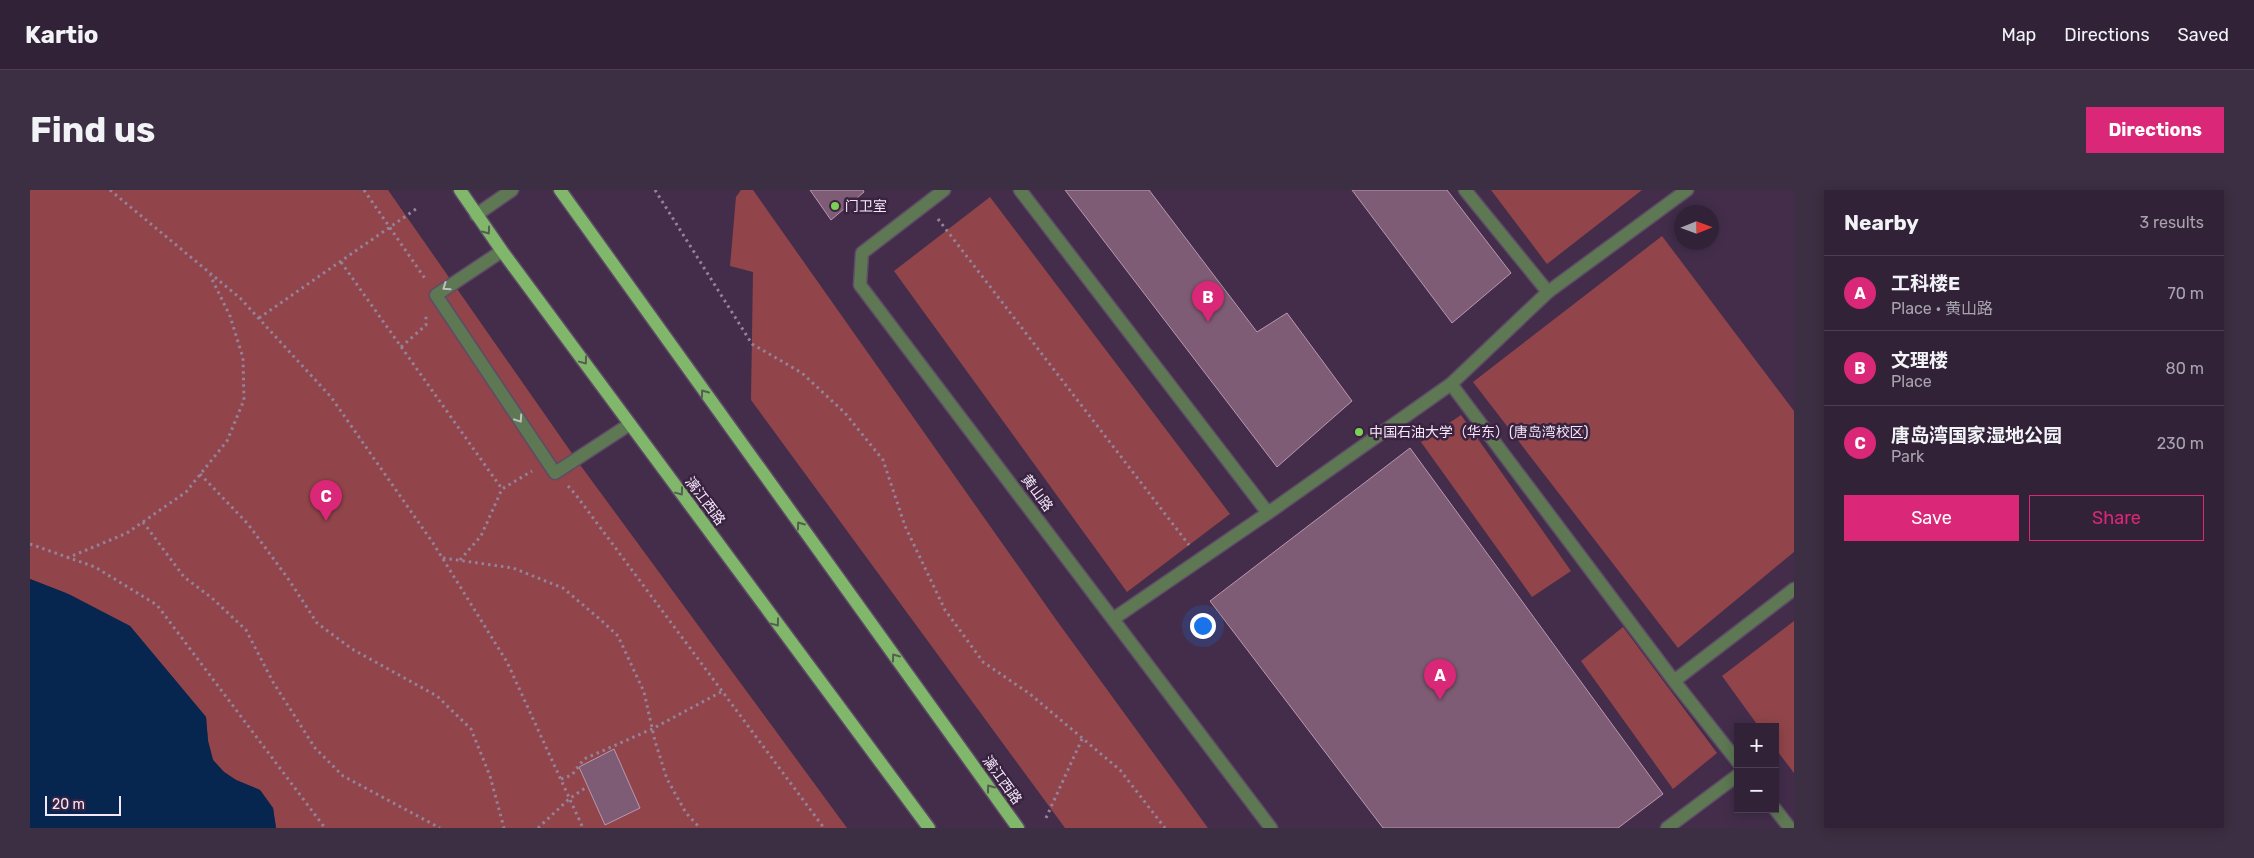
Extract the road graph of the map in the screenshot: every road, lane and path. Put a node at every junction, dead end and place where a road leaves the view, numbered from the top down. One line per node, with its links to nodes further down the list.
1 (110, 190): 17 (path)
2 (364, 190): 14 (path)
3 (460, 190): 13 (main road, 漓江西路)
4 (512, 190): 13 (street)
5 (560, 190): 56 (main road, 漓江西路, one-way to 5)
6 (655, 190): 40 (path)
7 (944, 190): 11 (street, 黄山路)
8 (1020, 190): 28 (street)
9 (1465, 190): 18 (street)
10 (1687, 190): 18 (street)
11 (926, 204): 33 (path); 36 (street, 黄山路)
12 (416, 209): 14 (path)
13 (476, 215): 15 (main road, 漓江西路, one-way to 15)
14 (390, 228): 16 (path); 19 (path)
15 (502, 251): 19 (street, one-way to 19); 23 (main road, 漓江西路, one-way to 23)
16 (341, 262): 20 (path); 21 (path)
17 (208, 272): 20 (path); 26 (path)
18 (1548, 292): 22 (street)
19 (436, 295): 21 (path); 24 (street, one-way to 24)
20 (258, 318): 32 (path)
21 (401, 347): 27 (path)
22 (1451, 384): 28 (street); 37 (street)
23 (630, 424): 25 (street); 55 (main road, 漓江西路, one-way to 55)
24 (548, 462): 25 (street); 27 (path)
25 (555, 473): 38 (path)
26 (200, 474): 29 (path); 50 (path)
27 (502, 490): 34 (path)
28 (1268, 513): 33 (street)
29 (143, 522): 31 (path); 49 (path)
30 (30, 544): 31 (path)
31 (67, 558): 48 (path)
32 (442, 558): 34 (path); 43 (path)
33 (1200, 559): 36 (street)
34 (460, 561): 39 (path)
35 (1794, 590): 37 (street)
36 (1113, 619): 58 (street, 黄山路)
37 (1674, 681): 41 (street)
38 (721, 692): 39 (path); 54 (path)
39 (652, 729): 43 (path); 53 (path)
40 (1082, 739): 47 (path); 57 (path)
41 (1734, 757)
42 (1734, 778): 59 (street)
43 (560, 779): 45 (path)
44 (588, 786): 45 (path)
45 (569, 798): 51 (path); 52 (path)
46 (1778, 813): 60 (street)
47 (1046, 818)
48 (325, 828)
49 (440, 828)
50 (504, 828)
51 (538, 828)
52 (583, 828)
53 (700, 828)
54 (824, 828)
55 (928, 828)
56 (1018, 828)
57 (1165, 828)
58 (1271, 828)
59 (1667, 828)
60 (1790, 828)

